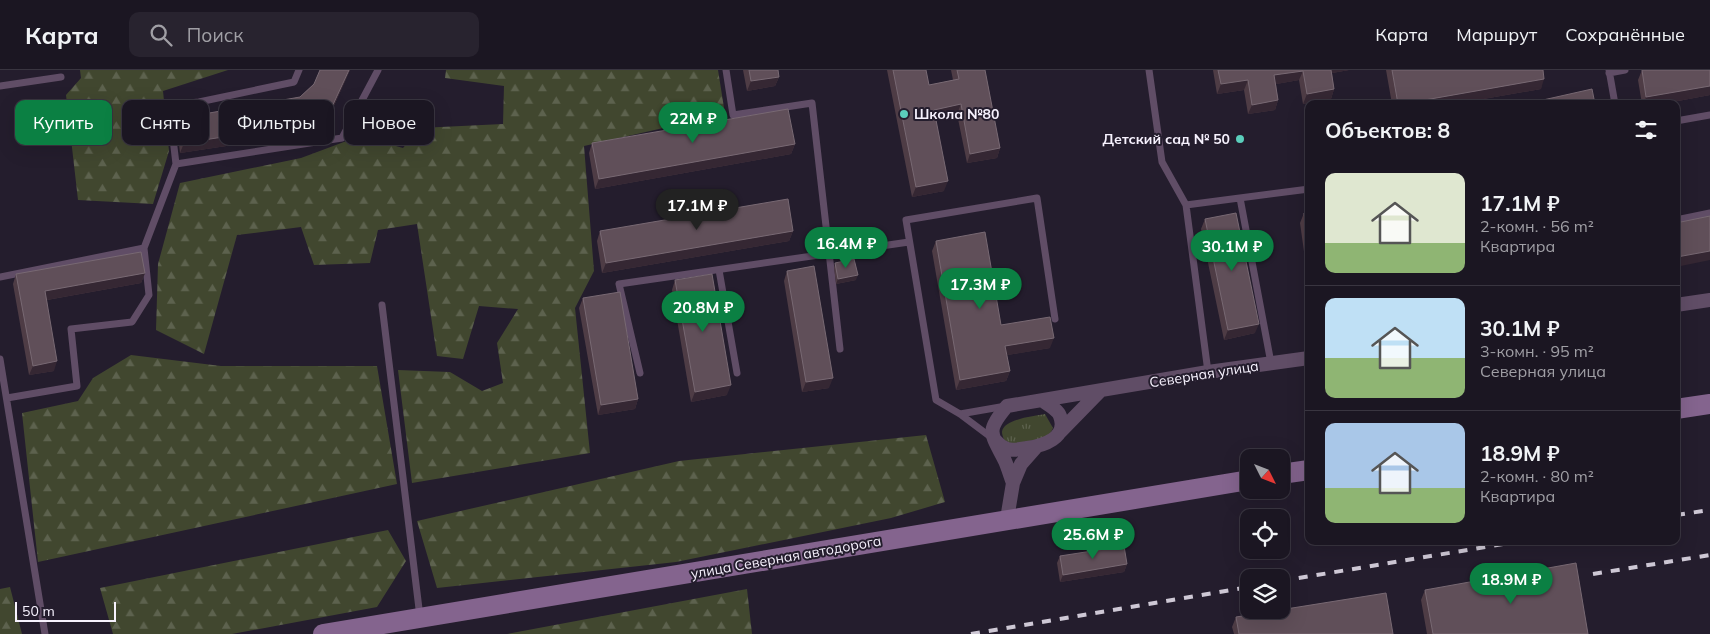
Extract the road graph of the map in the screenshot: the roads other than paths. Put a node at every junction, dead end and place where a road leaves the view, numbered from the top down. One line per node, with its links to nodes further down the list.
1 (299, 70): 12 (lane)
2 (378, 70): 12 (lane)
3 (726, 70): 20 (lane)
4 (1149, 70): 15 (lane)
5 (1625, 70): 6 (lane)
6 (1609, 71): 9 (lane)
7 (61, 77): 8 (lane)
8 (0, 86)
9 (1614, 100)
10 (1710, 114): 11 (lane)
11 (1680, 120)
12 (176, 164): 19 (lane)
13 (1305, 190): 14 (lane)
14 (1240, 198): 15 (lane); 30 (lane)
15 (1186, 205): 31 (lane)
16 (1710, 213): 17 (lane)
17 (1680, 219)
18 (910, 242): 20 (lane); 26 (lane); 40 (lane)
19 (144, 248): 22 (lane); 35 (lane)
20 (829, 254): 21 (lane); 27 (lane)
21 (719, 270): 32 (lane); 33 (lane)
22 (0, 276)
23 (1710, 300): 25 (street)
24 (382, 305): 49 (lane)
25 (1680, 305)
26 (1055, 319)
27 (840, 349)
28 (0, 359): 35 (lane)
29 (1305, 359): 30 (street, Северная улица)
30 (1271, 363): 31 (street, Северная улица)
31 (1208, 372): 34 (street, Северная улица)
32 (640, 373)
33 (737, 374)
34 (1099, 392): 36 (street, Северная улица); 41 (street)
35 (8, 398): 50 (lane)
36 (1043, 401): 38 (street); 41 (street)
37 (1710, 404): 39 (main road)
38 (1007, 406): 40 (lane); 42 (street)
39 (1680, 408)
40 (960, 414): 42 (lane)
41 (1059, 433): 43 (street)
42 (992, 438): 43 (street); 47 (street)
43 (1036, 447): 47 (street)
44 (1305, 471): 45 (main road)
45 (1290, 473)
46 (1240, 481): 48 (main road, улица Северная автодорога)
47 (1013, 483): 48 (street)
48 (1007, 519): 49 (main road, улица Северная автодорога)
49 (420, 619): 51 (main road, улица Северная автодорога)
50 (44, 634)
51 (323, 634)

